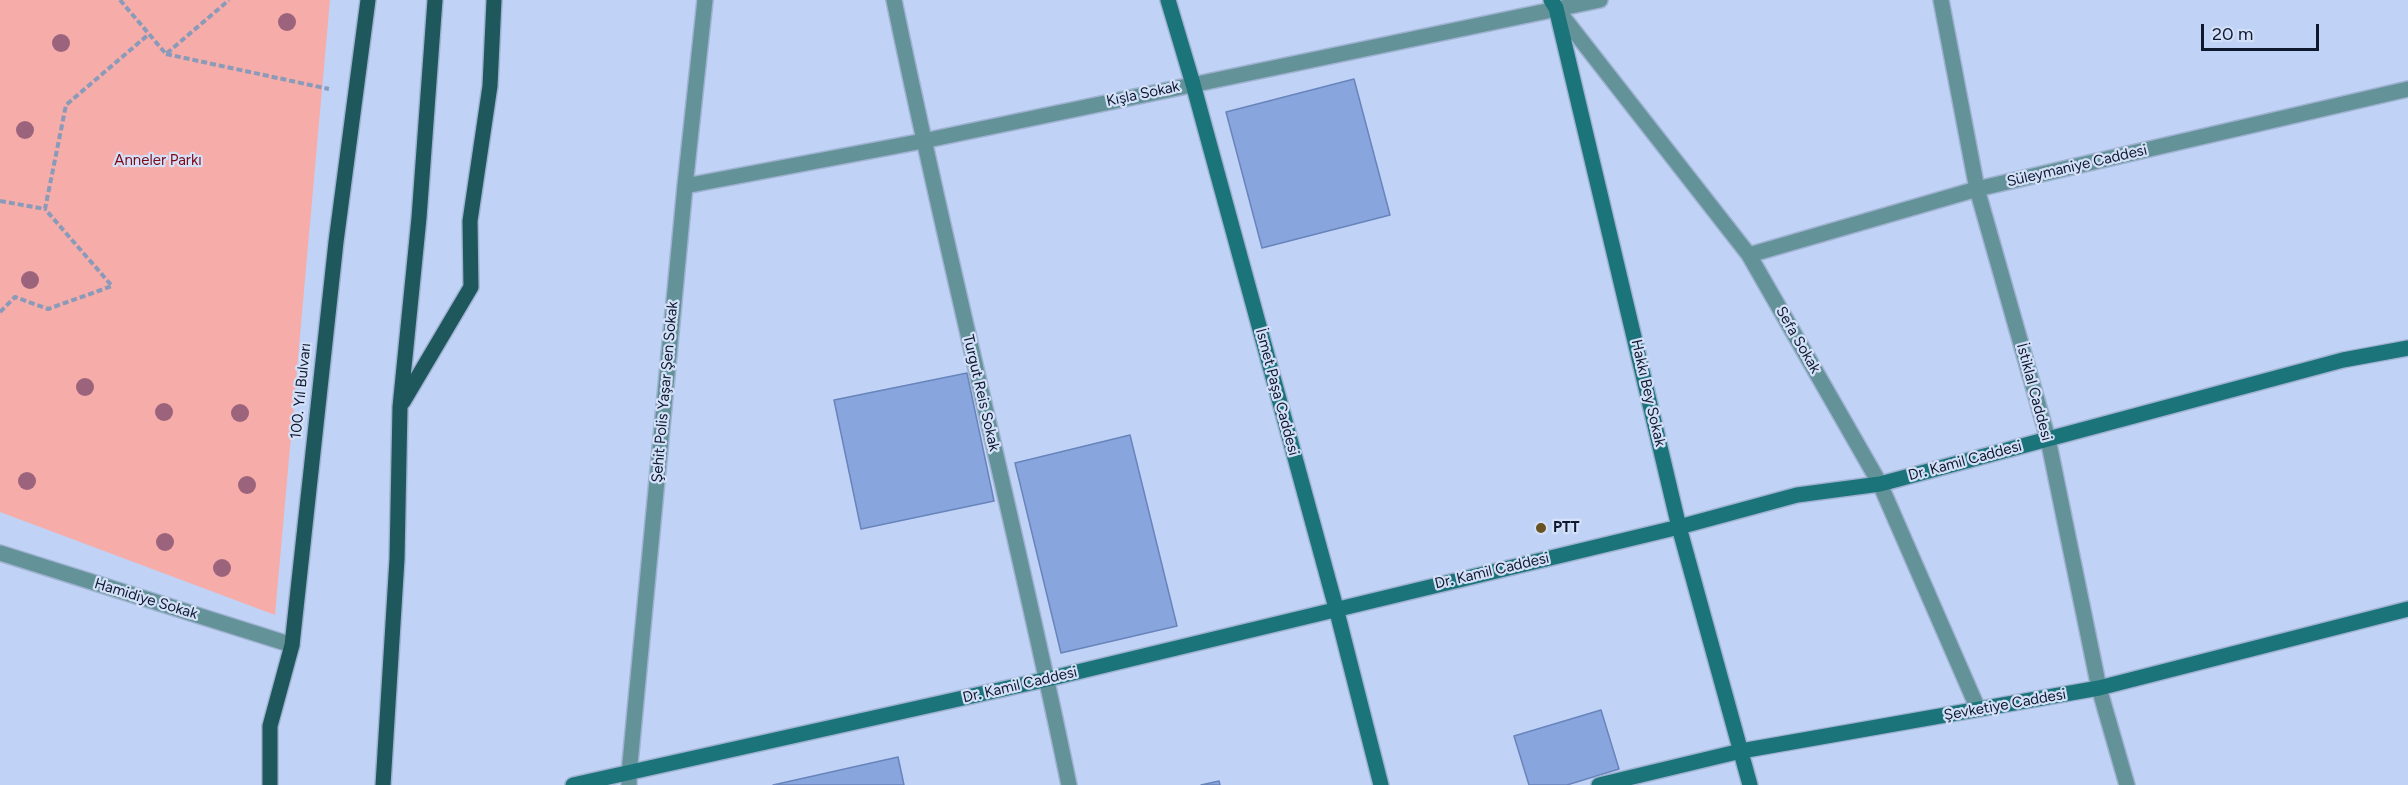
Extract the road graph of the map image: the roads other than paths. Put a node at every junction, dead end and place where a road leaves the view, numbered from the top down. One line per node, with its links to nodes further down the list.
1 (368, 0): 24 (main road, 100. Yıl Bulvarı)
2 (494, 0): 17 (main road)
3 (705, 0): 13 (street, Şehit Polis Yaşar Şen Sokak)
4 (894, 0): 12 (street, Turgut Reis Sokak)
5 (1168, 0): 10 (main road, İsmet Paşa Caddesi)
6 (1600, 0): 9 (street, Kışla Sokak)
7 (1941, 0): 14 (street, İstiklal Caddesi)
8 (435, 4): 17 (main road)
9 (1554, 4): 10 (street, Kışla Sokak); 15 (street, Sefa Sokak); 20 (main road, Hakkı Bey Sokak)
10 (1193, 84): 12 (street, Kışla Sokak); 22 (main road, İsmet Paşa Caddesi)
11 (2408, 89): 14 (street, Süleymaniye Caddesi)
12 (923, 141): 13 (street, Kışla Sokak); 25 (street, Turgut Reis Sokak)
13 (685, 186): 29 (street, Şehit Polis Yaşar Şen Sokak)
14 (1977, 189): 15 (street, Süleymaniye Caddesi); 18 (street, İstiklal Caddesi)
15 (1749, 255): 19 (street, Sefa Sokak)
16 (2408, 348): 18 (main road, Dr. Kamil Caddesi)
17 (400, 407): 31 (main road)
18 (2048, 439): 19 (main road, Dr. Kamil Caddesi); 26 (street, İstiklal Caddesi)
19 (1880, 484): 20 (main road, Dr. Kamil Caddesi); 27 (street, Sefa Sokak)
20 (1679, 527): 22 (main road, Dr. Kamil Caddesi); 28 (main road, Hakkı Bey Sokak)
21 (0, 553): 24 (street, Hamidiye Sokak)
22 (1336, 608): 25 (main road, Dr. Kamil Caddesi); 34 (main road, İsmet Paşa Caddesi)
23 (2408, 609): 26 (main road, Şevketiye Caddesi)
24 (292, 645): 30 (main road, 100. Yıl Bulvarı)
25 (1048, 679): 29 (main road, Dr. Kamil Caddesi); 33 (street, Turgut Reis Sokak)
26 (2099, 688): 27 (main road, Şevketiye Caddesi); 37 (street, İstiklal Caddesi)
27 (1978, 709): 28 (main road, Şevketiye Caddesi)
28 (1741, 751): 35 (main road, Şevketiye Caddesi); 36 (main road, Hakkı Bey Sokak)
29 (629, 779): 32 (main road, Dr. Kamil Caddesi)
30 (270, 785)
31 (383, 785)
32 (573, 785)
33 (1069, 785)
34 (1380, 785)
35 (1599, 785)
36 (1750, 785)
37 (2127, 785)

